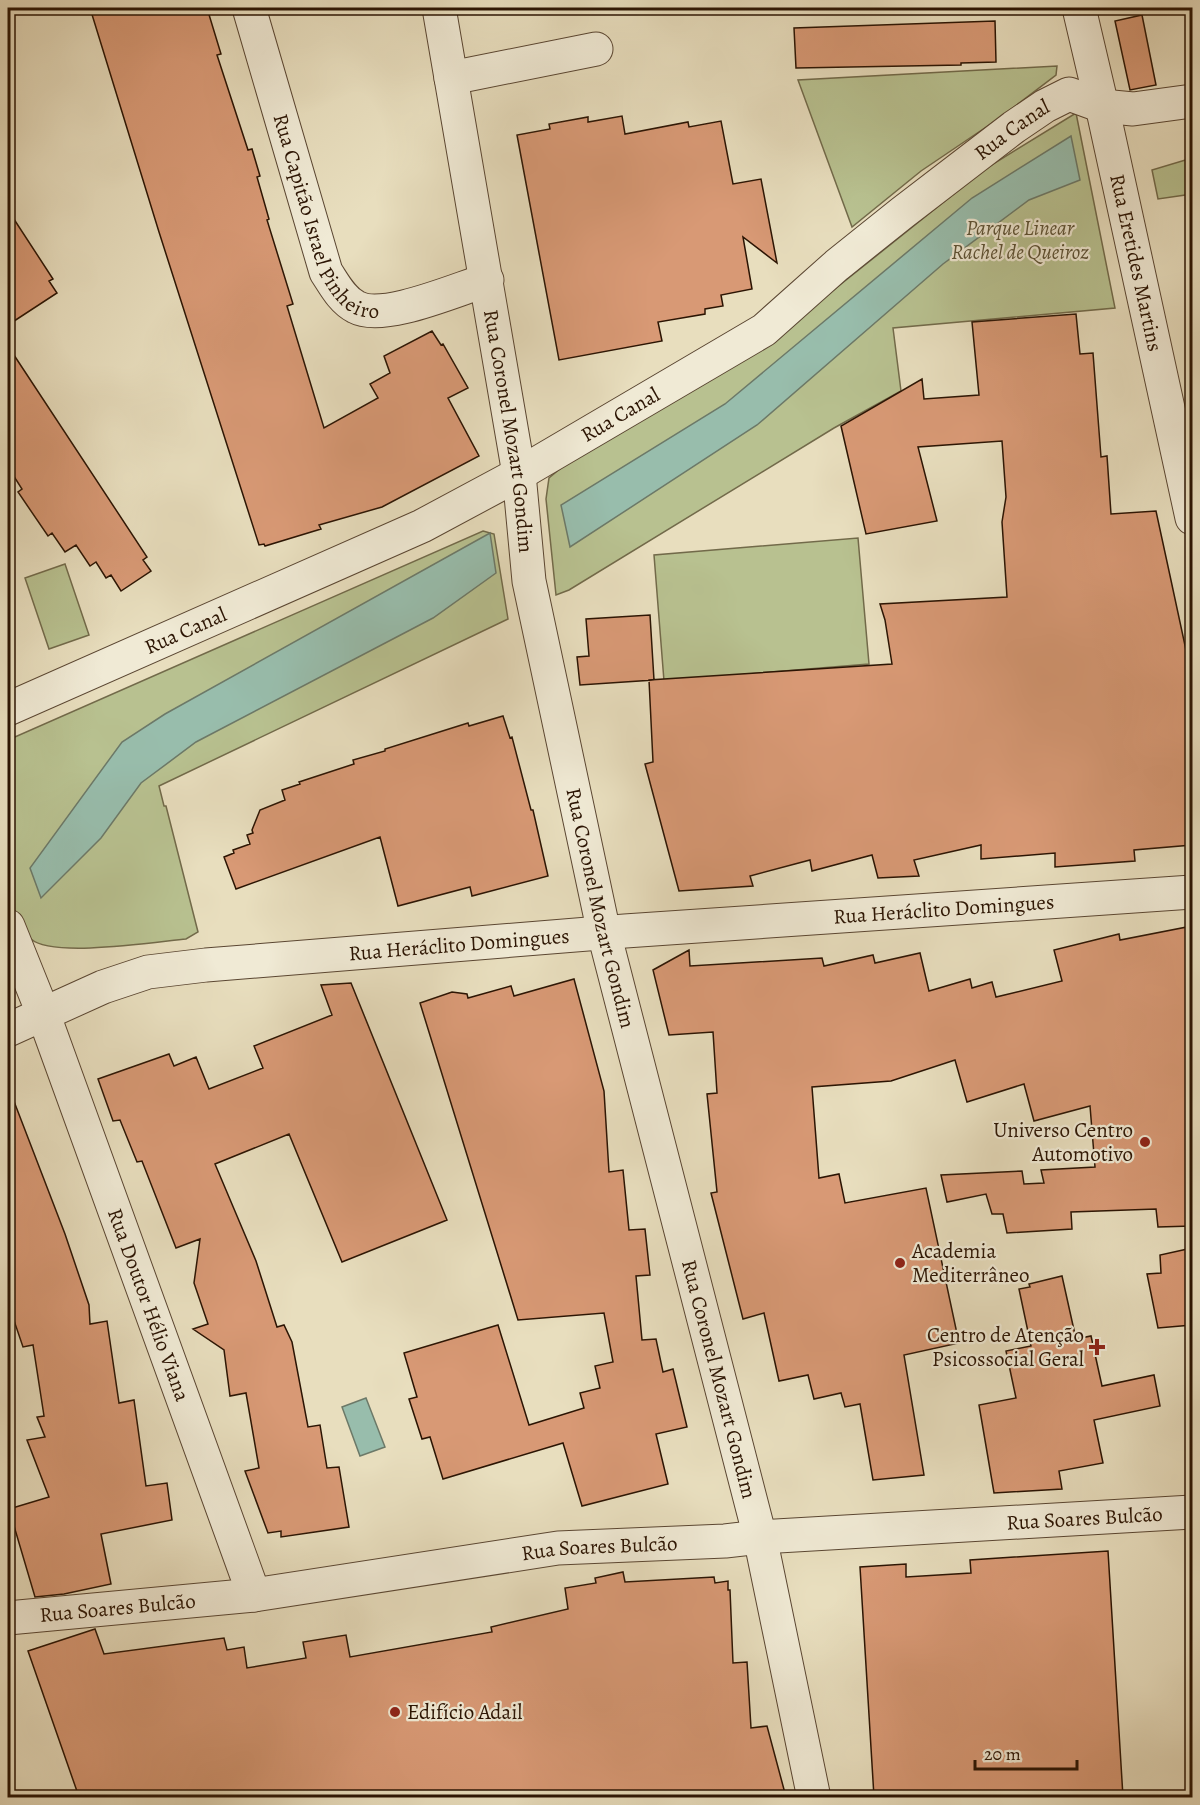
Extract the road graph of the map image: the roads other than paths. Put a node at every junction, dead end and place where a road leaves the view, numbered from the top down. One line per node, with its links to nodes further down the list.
1 (249, 8): 8 (street, Rua Capitão Israel Pinheiro)
2 (439, 8): 5 (street, Rua Coronel Mozart Gondim)
3 (1079, 8): 7 (street, Rua Eretides Martins)
4 (596, 49): 5 (street)
5 (451, 78): 8 (street, Rua Coronel Mozart Gondim)
6 (1192, 101): 7 (street, Rua Canal)
7 (1102, 106): 9 (street, Rua Canal); 10 (street, Rua Eretides Martins)
8 (486, 280): 9 (street, Rua Coronel Mozart Gondim)
9 (519, 474): 11 (street, Rua Canal); 14 (street, Rua Coronel Mozart Gondim)
10 (1192, 518)
11 (8, 709)
12 (1192, 892): 14 (street, Rua Heráclito Domingues)
13 (8, 926): 15 (street)
14 (604, 933): 15 (street, Rua Heráclito Domingues); 18 (street, Rua Coronel Mozart Gondim)
15 (43, 1013): 16 (street, Rua Heráclito Domingues); 19 (street, Rua Doutor Hélio Viana)
16 (8, 1030)
17 (1192, 1512): 18 (street, Rua Soares Bulcão)
18 (760, 1537): 19 (street, Rua Soares Bulcão); 21 (street, Rua Coronel Mozart Gondim)
19 (254, 1595): 20 (street, Rua Soares Bulcão)
20 (8, 1618)
21 (814, 1797)

